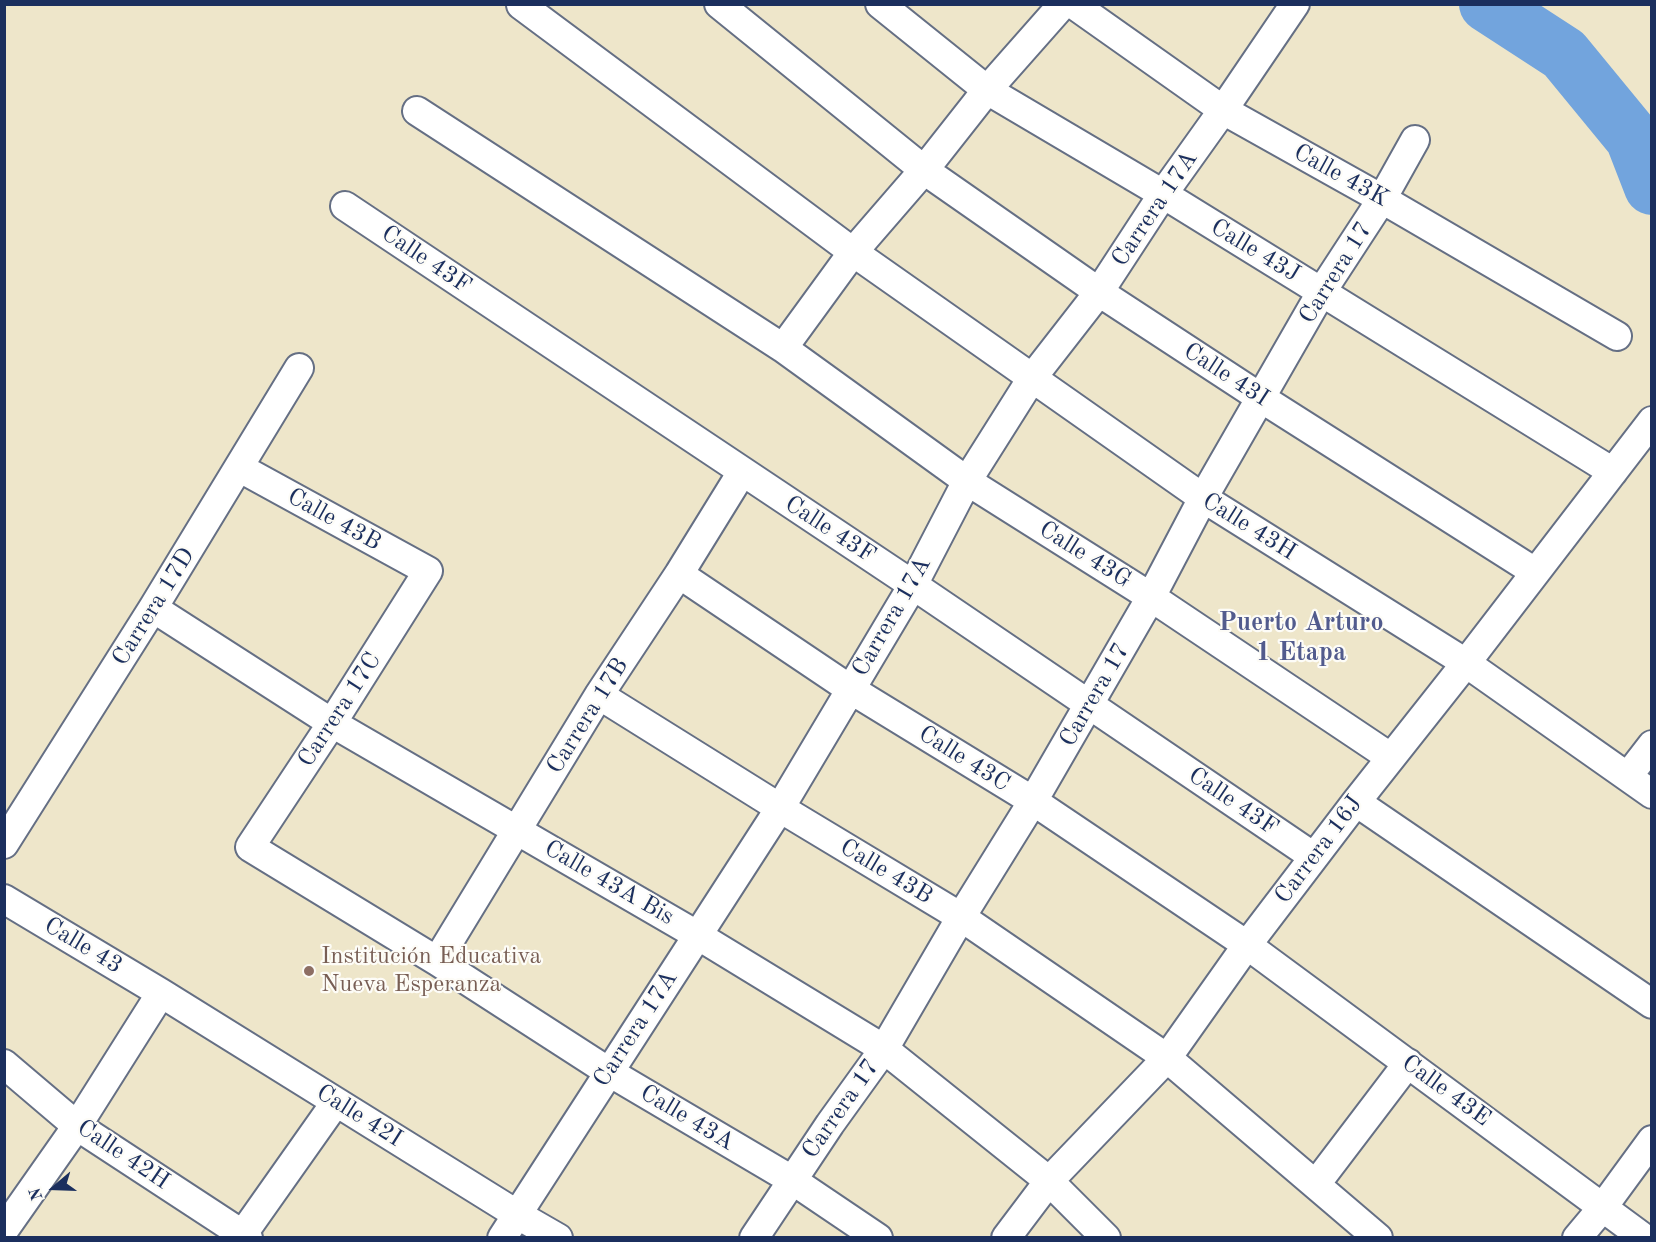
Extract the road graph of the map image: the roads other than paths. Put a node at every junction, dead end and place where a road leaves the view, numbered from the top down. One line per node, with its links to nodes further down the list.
1 (719, 4): 11 (street, Calle 43I)
2 (880, 4): 7 (street, Calle 43J)
3 (1063, 4): 7 (street)
4 (1073, 4): 8 (street, Calle 43K)
5 (1295, 4): 8 (street, Carrera 17A)
6 (521, 5): 15 (street, Calle 43H)
7 (987, 90): 11 (street); 12 (street, Calle 43J)
8 (1223, 110): 12 (street, Carrera 17A); 13 (street, Calle 43K)
9 (417, 111): 19 (street, Calle 43G)
10 (1415, 140): 13 (street, Carrera 17)
11 (924, 170): 15 (street); 17 (street, Calle 43I)
12 (1163, 194): 16 (street, Calle 43J); 17 (street, Carrera 17A)
13 (1382, 199): 16 (street, Carrera 17); 18 (street, Calle 43K)
14 (345, 206): 26 (street, Calle 43F)
15 (853, 252): 19 (street); 21 (street, Calle 43H)
16 (1322, 291): 22 (street, Carrera 17); 24 (street, Calle 43J)
17 (1099, 292): 21 (street, Carrera 17A); 22 (street, Calle 43I)
18 (1617, 336)
19 (783, 348): 27 (street, Calle 43G)
20 (299, 368): 25 (street, Carrera 17D)
21 (1032, 378): 27 (street, Carrera 17A); 28 (street, Calle 43H)
22 (1261, 398): 28 (street, Carrera 17); 30 (street, Calle 43I)
23 (1652, 421): 24 (street, Carrera 16J)
24 (1619, 464): 30 (street, Carrera 16J)
25 (240, 468): 29 (street, Calle 43B); 34 (street, Carrera 17D)
26 (742, 472): 31 (street, Carrera 17B); 32 (street, Calle 43F)
27 (967, 481): 32 (street, Carrera 17A); 33 (street, Calle 43G)
28 (1203, 498): 33 (street, Carrera 17); 35 (street, Calle 43H)
29 (428, 572): 39 (street, Carrera 17C)
30 (1535, 572): 35 (street, Carrera 16J)
31 (679, 574): 36 (street, Calle 43C); 37 (street, Carrera 17B)
32 (913, 585): 36 (street, Carrera 17A); 38 (street, Calle 43F)
33 (1151, 597): 38 (street, Carrera 17); 41 (street, Calle 43G)
34 (153, 608): 39 (street, Calle 43A Bis); 48 (street, Carrera 17D)
35 (1466, 663): 41 (street, Carrera 16J); 42 (street, Calle 43H)
36 (850, 689): 44 (street, Calle 43C); 46 (street, Carrera 17A)
37 (599, 695): 46 (street, Calle 43B); 47 (street, Carrera 17B)
38 (1090, 704): 44 (street, Carrera 17); 50 (street, Calle 43F)
39 (332, 723): 47 (street, Calle 43A Bis); 49 (street, Carrera 17C)
40 (1652, 745): 42 (street)
41 (1390, 757): 45 (street, Carrera 16J)
42 (1628, 776): 43 (street, Calle 43H)
43 (1652, 794)
44 (1033, 801): 52 (street, Carrera 17); 54 (street, Calle 43C)
45 (1356, 802): 50 (street, Carrera 16J); 57 (street)
46 (780, 808): 52 (street, Calle 43B); 53 (street, Carrera 17A)
47 (517, 830): 53 (street, Calle 43A Bis); 55 (street, Carrera 17B)
48 (4, 843)
49 (250, 847): 55 (street, Calle 43A)
50 (1314, 857): 54 (street, Carrera 16J)
51 (4, 899): 56 (street, Calle 43)
52 (961, 917): 58 (street, Carrera 17); 59 (street, Calle 43B)
53 (697, 934): 58 (street, Calle 43A Bis); 62 (street, Carrera 17A)
54 (1247, 945): 59 (street, Carrera 16J); 60 (street, Calle 43E)
55 (437, 961): 62 (street, Calle 43A)
56 (161, 993): 63 (street, Calle 42I); 64 (street)
57 (1652, 1004)
58 (884, 1049): 66 (street, Carrera 17); 67 (street, Calle 43A Bis)
59 (1167, 1058): 67 (street, Carrera 16J); 68 (street)
60 (1408, 1063): 68 (street); 69 (street, Calle 43E)
61 (4, 1064): 64 (street, Calle 42H)
62 (609, 1072): 66 (street, Calle 43A); 70 (street, Carrera 17A)
63 (336, 1102): 70 (street, Calle 42I); 72 (street)
64 (77, 1126): 71 (street); 72 (street, Calle 42H)
65 (1652, 1140): 69 (street)
66 (792, 1180): 74 (street, Carrera 17); 75 (street, Calle 43A)
67 (1049, 1181): 76 (street, Carrera 16J); 77 (street)
68 (1316, 1184): 78 (street)
69 (1603, 1207): 79 (street); 80 (street, Calle 43E)
70 (510, 1226): 73 (street, Calle 42I)
71 (4, 1230)
72 (243, 1236)
73 (558, 1238)
74 (754, 1238)
75 (878, 1238)
76 (1006, 1238)
77 (1106, 1238)
78 (1378, 1238)
79 (1577, 1238)
80 (1644, 1238)

